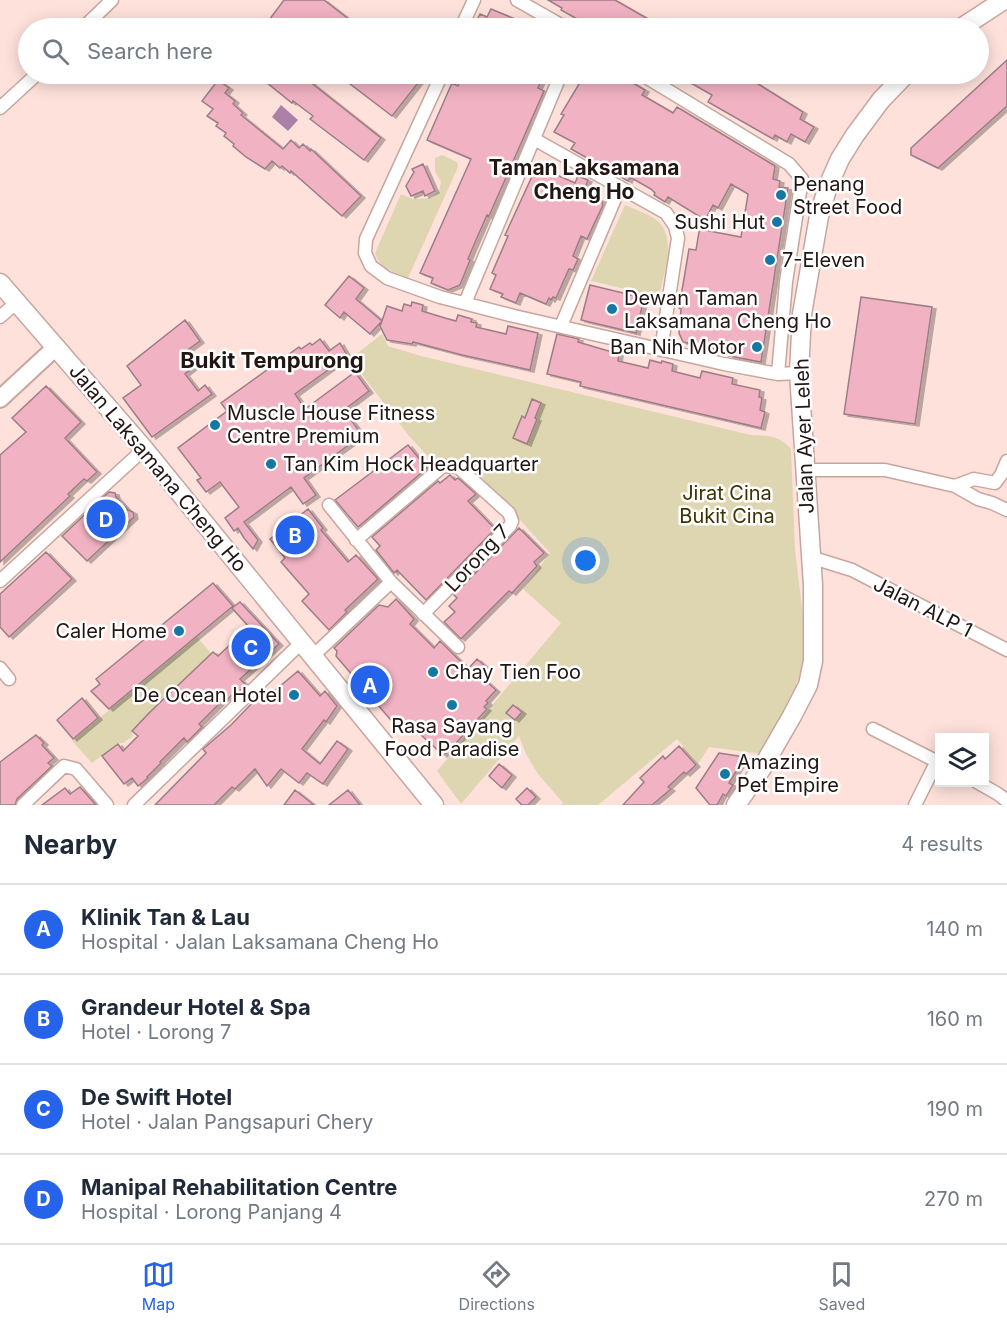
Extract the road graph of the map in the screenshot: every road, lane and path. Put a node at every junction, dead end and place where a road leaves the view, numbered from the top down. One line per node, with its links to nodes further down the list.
1 (112, 0): 7 (street)
2 (474, 0): 8 (street)
3 (517, 0): 9 (street)
4 (992, 0): 6 (main road)
5 (1004, 0): 6 (main road)
6 (979, 16): 10 (main road)
7 (93, 18)
8 (466, 18)
9 (548, 18)
10 (976, 18)
11 (26, 84): 16 (street)
12 (436, 84): 21 (street)
13 (557, 84): 17 (street)
14 (657, 84): 27 (street)
15 (896, 84): 26 (main road, Jalan Ayer Leleh)
16 (0, 108)
17 (534, 139): 18 (street); 21 (street)
18 (620, 187): 23 (street); 25 (street)
19 (0, 283): 20 (main road, Jalan Laksamana Cheng Ho)
20 (17, 302): 22 (street); 24 (main road, Jalan Laksamana Cheng Ho)
21 (465, 303): 23 (street)
22 (0, 317)
23 (561, 326): 25 (street)
24 (56, 347): 28 (street); 29 (main road, Jalan Laksamana Cheng Ho)
25 (661, 350): 27 (street)
26 (799, 373): 27 (street); 31 (main road, Jalan Ayer Leleh)
27 (778, 374)
28 (0, 399)
29 (144, 449): 40 (street); 44 (main road, Jalan Laksamana Cheng Ho)
30 (1007, 461): 32 (street)
31 (805, 470): 33 (street); 37 (main road, Jalan Ayer Leleh)
32 (1001, 484): 33 (street)
33 (955, 486): 35 (street)
34 (329, 505): 36 (street)
35 (1007, 510)
36 (356, 540): 41 (street); 42 (street, Lorong 7)
37 (810, 557): 38 (street, Jalan ALP 1); 39 (main road, Jalan Ayer Leleh)
38 (837, 567): 39 (street); 45 (street, Jalan ALP 1)
39 (812, 576): 57 (main road, Jalan Ayer Leleh)
40 (0, 581)
41 (392, 582): 42 (street); 44 (street)
42 (423, 614): 43 (street)
43 (458, 647)
44 (307, 649): 55 (street); 56 (main road, Jalan Laksamana Cheng Ho)
45 (1007, 650)
46 (0, 668): 47 (street)
47 (9, 679)
48 (873, 729): 49 (street)
49 (935, 760)
50 (935, 768): 58 (street)
51 (985, 787): 52 (street)
52 (1007, 801)
53 (23, 805): 54 (street)
54 (107, 805)
55 (134, 805)
56 (435, 805)
57 (736, 805)
58 (915, 805)

